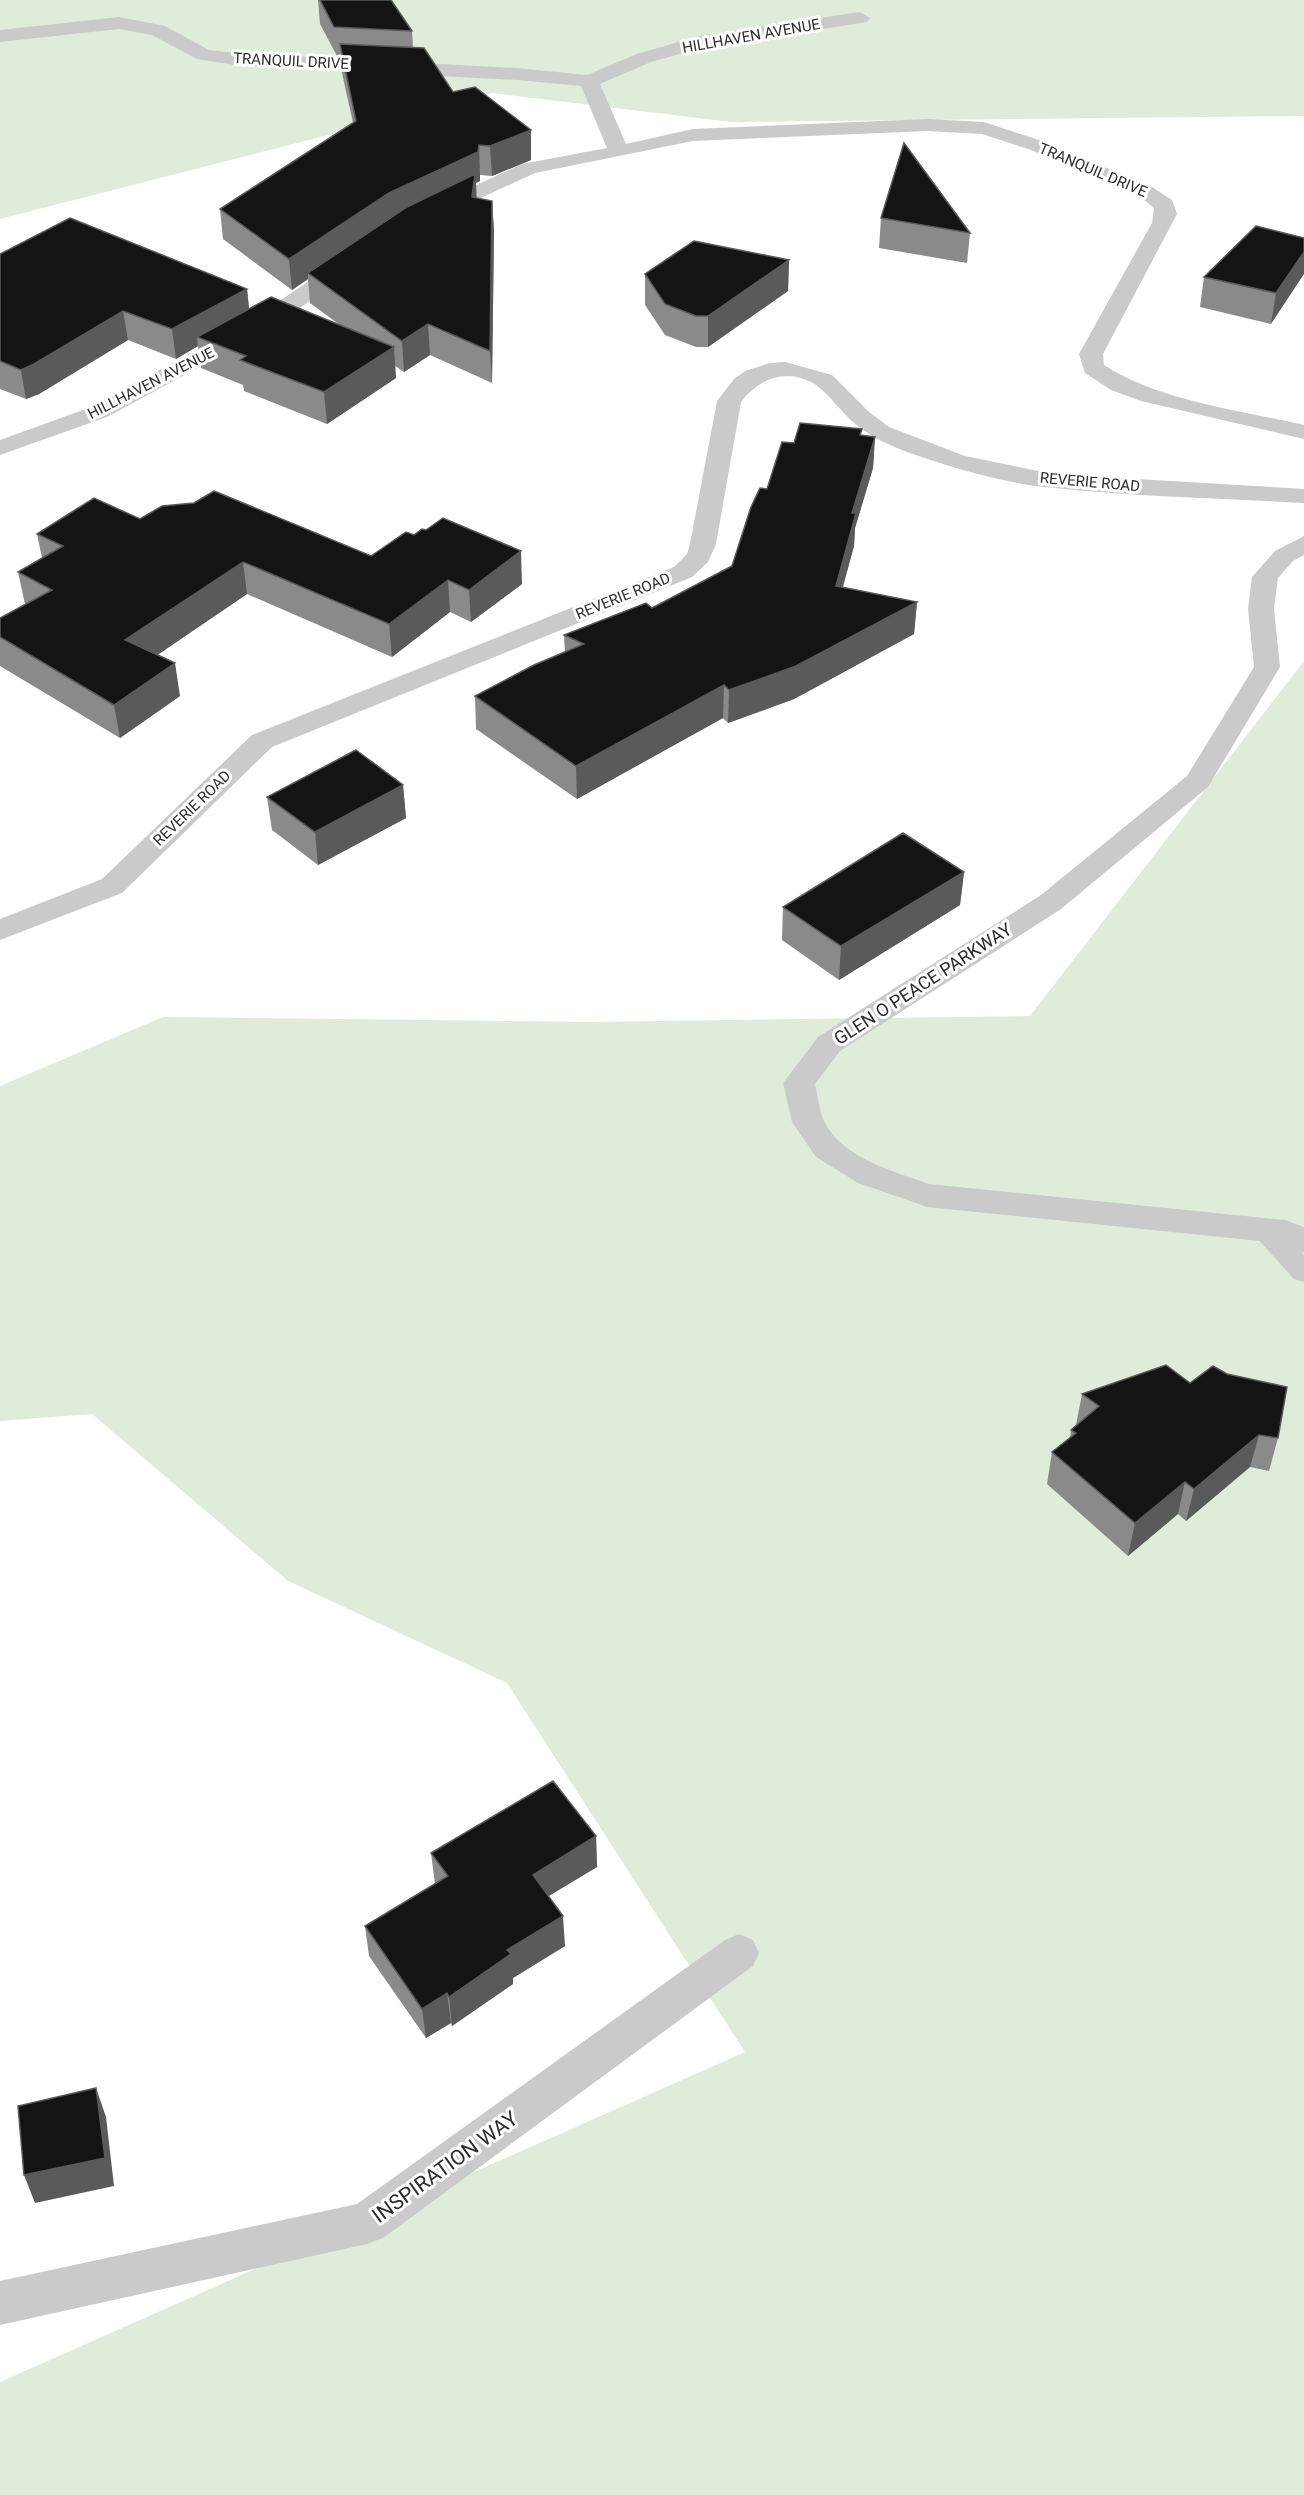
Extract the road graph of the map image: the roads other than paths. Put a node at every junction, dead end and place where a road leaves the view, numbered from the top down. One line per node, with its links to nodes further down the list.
1 (860, 18): 3 (street, HILLHAVEN AVENUE)
2 (0, 36): 3 (street, TRANQUIL DRIVE)
3 (589, 81): 4 (street)
4 (619, 152): 5 (street); 7 (street, TRANQUIL DRIVE)
5 (422, 220)
6 (362, 256): 8 (street, HILLHAVEN AVENUE)
7 (1304, 432)
8 (0, 448)
9 (1304, 496): 11 (street, REVERIE ROAD)
10 (1304, 544): 12 (street, GLEN O PEACE PARKWAY)
11 (0, 930)
12 (1264, 1229): 13 (street, GLEN O PEACE PARKWAY); 14 (lane)
13 (1304, 1241)
14 (1304, 1272)
15 (739, 1953): 16 (street, INSPIRATION WAY)
16 (0, 2302)

